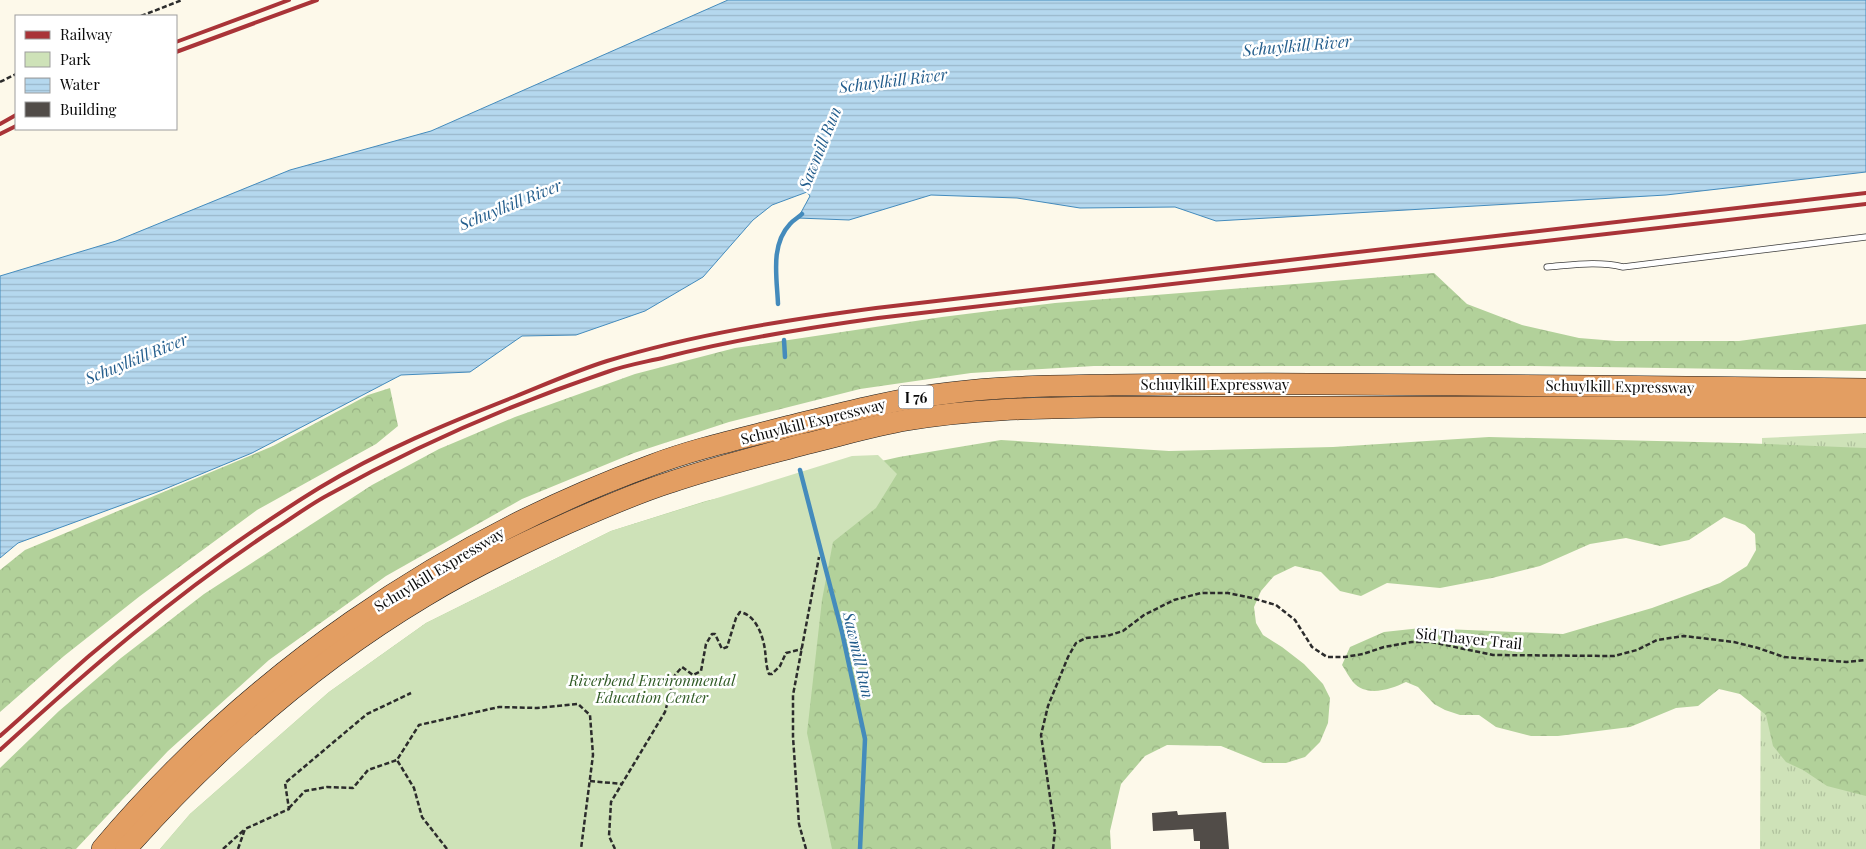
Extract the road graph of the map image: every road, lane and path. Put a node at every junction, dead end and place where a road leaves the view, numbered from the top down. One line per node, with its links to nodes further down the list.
1 (182, 0): 2 (path)
2 (144, 15)
3 (15, 74): 4 (path)
4 (0, 82)
5 (1866, 237): 6 (lane)
6 (1547, 267)
7 (1866, 388): 18 (highway, Schuylkill Expressway / I 76)
8 (1866, 407): 19 (highway, Schuylkill Expressway / I 76)
9 (819, 557): 10 (path)
10 (802, 649): 15 (path); 25 (path)
11 (1866, 660): 26 (path, Sid Thayer Trail)
12 (411, 693): 16 (path)
13 (397, 760): 14 (path); 16 (path); 22 (path)
14 (590, 781): 15 (path); 23 (path)
15 (622, 784): 24 (path)
16 (289, 809): 17 (path)
17 (245, 830): 20 (path); 21 (path)
18 (102, 849)
19 (126, 849)
20 (223, 849)
21 (238, 849)
22 (446, 849)
23 (581, 849)
24 (615, 849)
25 (806, 849)
26 (1053, 849)

